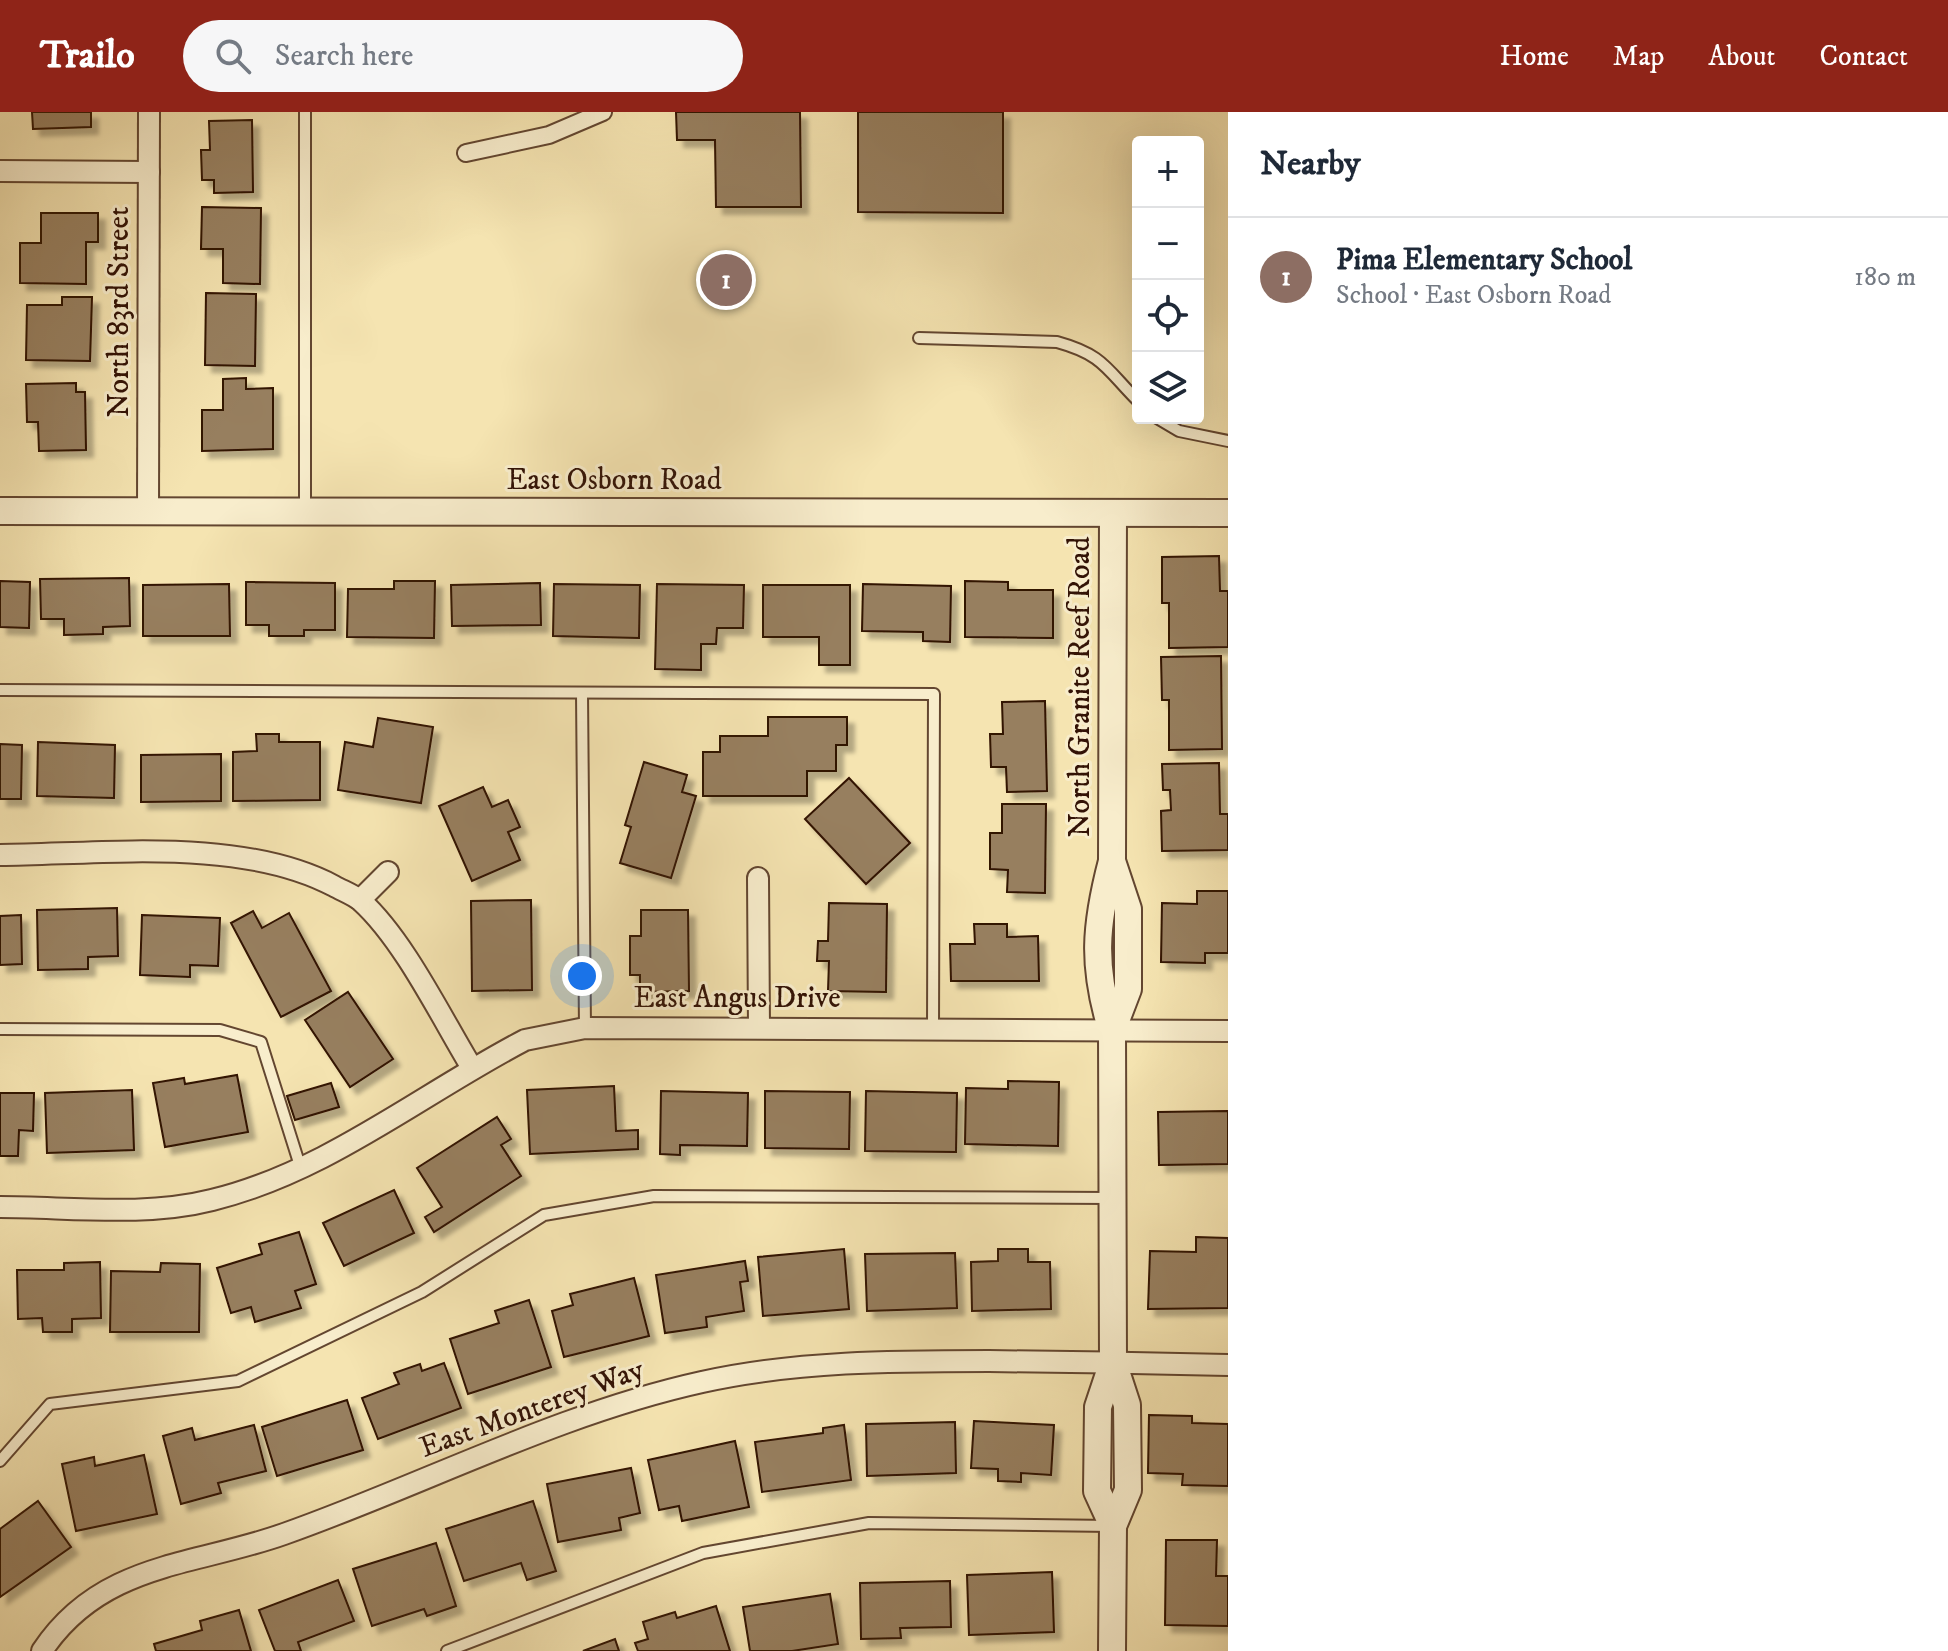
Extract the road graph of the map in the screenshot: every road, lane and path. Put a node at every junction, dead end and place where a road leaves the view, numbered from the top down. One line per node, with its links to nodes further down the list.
1 (149, 112): 6 (street, North 83rd Street)
2 (305, 112): 13 (lane)
3 (603, 112): 4 (street)
4 (466, 153)
5 (0, 171): 6 (street)
6 (149, 172): 12 (street, North 83rd Street)
7 (919, 338): 8 (lane)
8 (1132, 394)
9 (1167, 424): 10 (lane)
10 (1228, 441)
11 (0, 511): 12 (street, East Osborn Road)
12 (148, 511): 13 (street, East Osborn Road)
13 (305, 512): 14 (street, East Osborn Road)
14 (1113, 513): 15 (street, East Osborn Road); 26 (street, North Granite Reef Road)
15 (1228, 513)
16 (0, 690): 17 (lane)
17 (582, 693): 22 (lane); 25 (lane)
18 (0, 855): 21 (street)
19 (388, 872): 21 (street)
20 (758, 878): 23 (street)
21 (360, 900): 28 (street)
22 (585, 1028): 23 (street, East Angus Drive); 28 (street, East Angus Drive)
23 (759, 1028): 25 (street, East Angus Drive)
24 (0, 1029): 29 (lane)
25 (933, 1029): 26 (street, East Angus Drive)
26 (1112, 1031): 27 (street, East Angus Drive); 30 (street, North Granite Reef Road)
27 (1228, 1031)
28 (472, 1068): 29 (street, East Angus Drive)
29 (301, 1169): 31 (street, East Angus Drive)
30 (1113, 1198): 32 (street, North Granite Reef Road); 34 (lane)
31 (0, 1207)
32 (1113, 1362): 33 (street, East Monterey Way); 35 (street, North Granite Reef Road); 36 (street, East Monterey Way)
33 (1228, 1365)
34 (0, 1461)
35 (1113, 1526): 37 (lane); 38 (street, North Granite Reef Road)
36 (42, 1651)
37 (447, 1651)
38 (1112, 1651)

